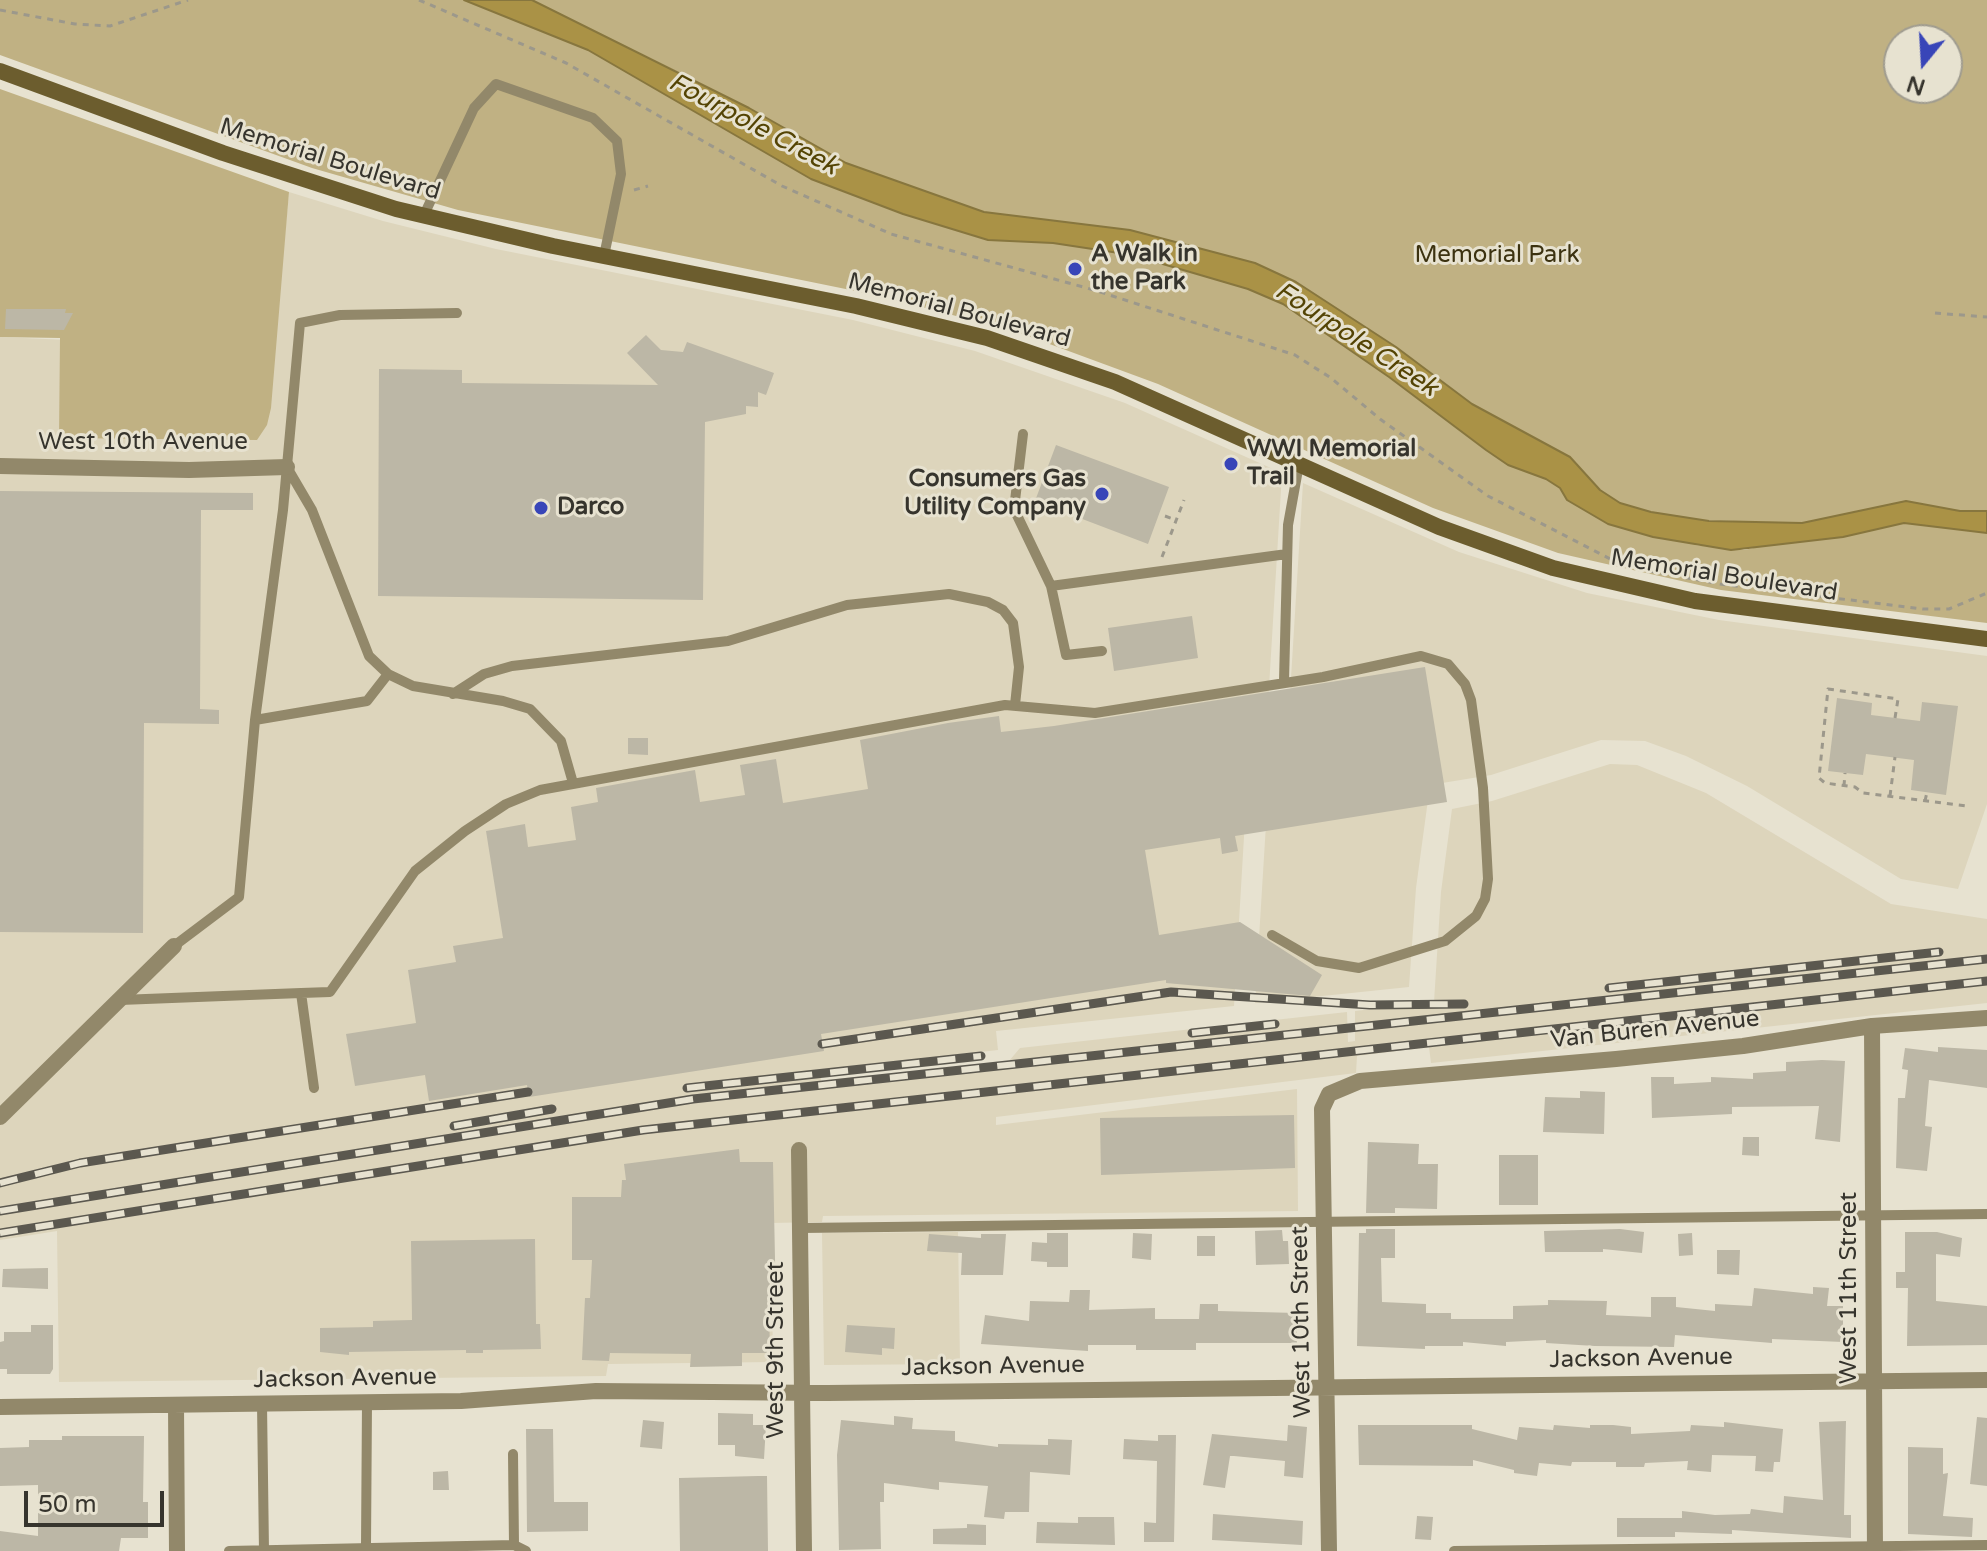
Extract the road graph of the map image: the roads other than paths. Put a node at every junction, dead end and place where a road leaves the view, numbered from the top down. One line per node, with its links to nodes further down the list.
1 (0, 71): 2 (street, Memorial Boulevard)
2 (424, 215): 3 (street, Memorial Boulevard); 3 (lane)
3 (604, 256): 6 (street, Memorial Boulevard)
4 (457, 313): 8 (lane)
5 (1023, 434): 10 (lane)
6 (1299, 464): 9 (lane); 11 (street, Memorial Boulevard)
7 (0, 466): 8 (street, West 10th Avenue)
8 (287, 467): 13 (lane); 17 (lane)
9 (1287, 554): 10 (lane); 14 (lane)
10 (1051, 586): 12 (lane)
11 (1987, 639)
12 (1102, 651)
13 (388, 674): 15 (lane); 17 (lane)
14 (1284, 681): 16 (lane); 19 (lane)
15 (453, 694): 16 (lane); 18 (lane)
16 (1015, 705): 18 (lane)
17 (255, 720): 20 (lane)
18 (573, 783): 21 (lane)
19 (1272, 935)
20 (174, 946): 22 (street)
21 (301, 993): 22 (lane); 25 (lane)
22 (120, 1000): 27 (street)
23 (1987, 1018): 24 (street, Van Buren Avenue)
24 (1872, 1026): 26 (street, Van Buren Avenue); 30 (street, West 11th Street)
25 (314, 1088)
26 (1329, 1094): 31 (street, West 10th Street)
27 (0, 1117)
28 (799, 1150): 32 (street, West 9th Street)
29 (1987, 1214): 30 (lane)
30 (1873, 1216): 31 (lane); 34 (street, West 11th Street)
31 (1325, 1219): 32 (lane); 35 (street, West 10th Street)
32 (801, 1228): 36 (street, West 9th Street)
33 (1987, 1380): 34 (street, Jackson Avenue)
34 (1873, 1381): 35 (street, Jackson Avenue); 45 (street, West 11th Street)
35 (1327, 1387): 36 (street, Jackson Avenue); 51 (street, West 10th Street)
36 (801, 1392): 37 (street, Jackson Avenue); 50 (street, West 9th Street)
37 (367, 1402): 38 (street, Jackson Avenue); 44 (lane)
38 (262, 1404): 39 (street, Jackson Avenue); 46 (lane)
39 (176, 1405): 40 (street, Jackson Avenue); 47 (street)
40 (0, 1407)
41 (513, 1454): 42 (lane)
42 (514, 1545): 44 (lane); 49 (lane)
43 (1987, 1545): 45 (lane)
44 (366, 1546): 46 (lane)
45 (1876, 1548): 52 (lane)
46 (264, 1550): 48 (lane)
47 (177, 1551)
48 (229, 1551)
49 (526, 1551)
50 (804, 1551)
51 (1329, 1551)
52 (1454, 1551)

